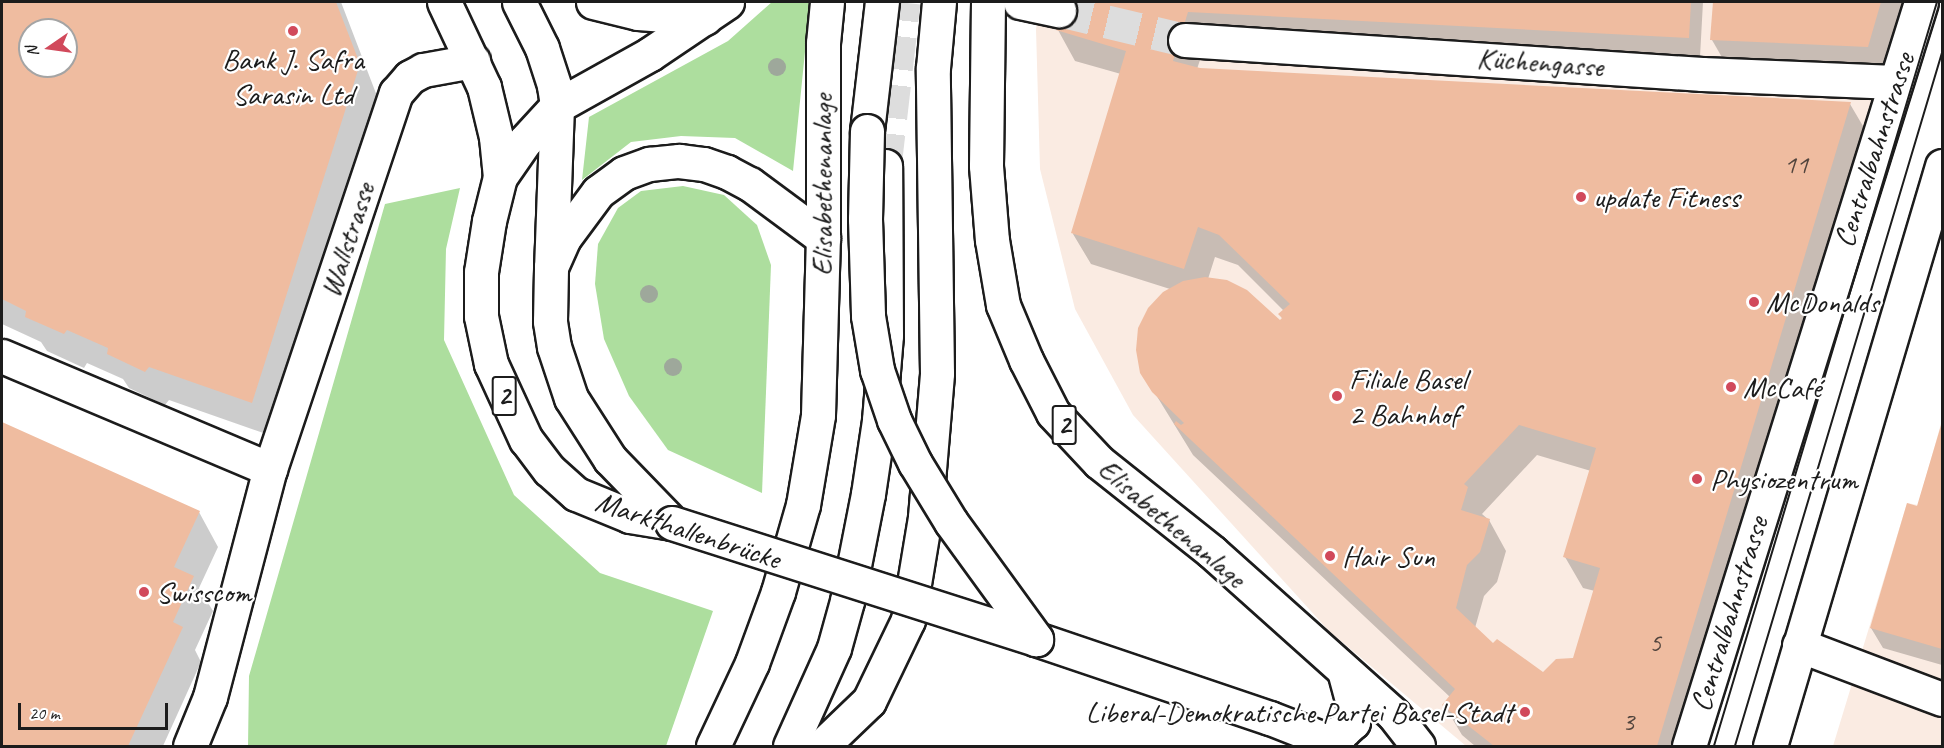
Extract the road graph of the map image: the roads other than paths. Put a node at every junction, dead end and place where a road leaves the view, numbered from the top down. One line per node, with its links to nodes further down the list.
1 (444, 2): 13 (main road)
2 (519, 2): 15 (main road)
3 (593, 2): 11 (main road)
4 (827, 2): 19 (main road, Elisabethenanlage)
5 (882, 2): 24 (main road, Elisabethenanlage, bridge)
6 (939, 2): 32 (main road)
7 (988, 2): 26 (main road, Elisabethenanlage / 2)
8 (1020, 2): 10 (main road)
9 (1921, 2): 14 (main road, Centralbahnstrasse)
10 (1059, 9)
11 (716, 10): 15 (main road, Markthallenbrücke / 2)
12 (1185, 40): 14 (main road, Küchengasse)
13 (473, 61): 18 (main road); 22 (main road, Wallstrasse)
14 (1895, 81): 34 (main road, Centralbahnstrasse)
15 (556, 106): 18 (main road, Markthallenbrücke / 2); 20 (main road)
16 (885, 166): 31 (main road)
17 (1942, 166): 25 (main road)
18 (501, 177): 23 (main road, Markthallenbrücke / 2)
19 (823, 238): 20 (main road); 30 (main road, Elisabethenanlage)
20 (551, 267): 23 (main road)
21 (2, 356): 22 (main road)
22 (270, 470): 29 (main road, Wallstrasse)
23 (672, 523): 24 (main road, Markthallenbrücke / 2, bridge)
24 (1051, 644): 28 (main road, Markthallenbrücke / 2)
25 (1799, 645): 27 (main road); 35 (main road)
26 (1344, 671): 28 (main road); 33 (main road, Elisabethenanlage / 2)
27 (1942, 699)
28 (1330, 743)
29 (190, 747)
30 (713, 747)
31 (790, 747)
32 (822, 747)
33 (1418, 747)
34 (1689, 747)
35 (1770, 747)

